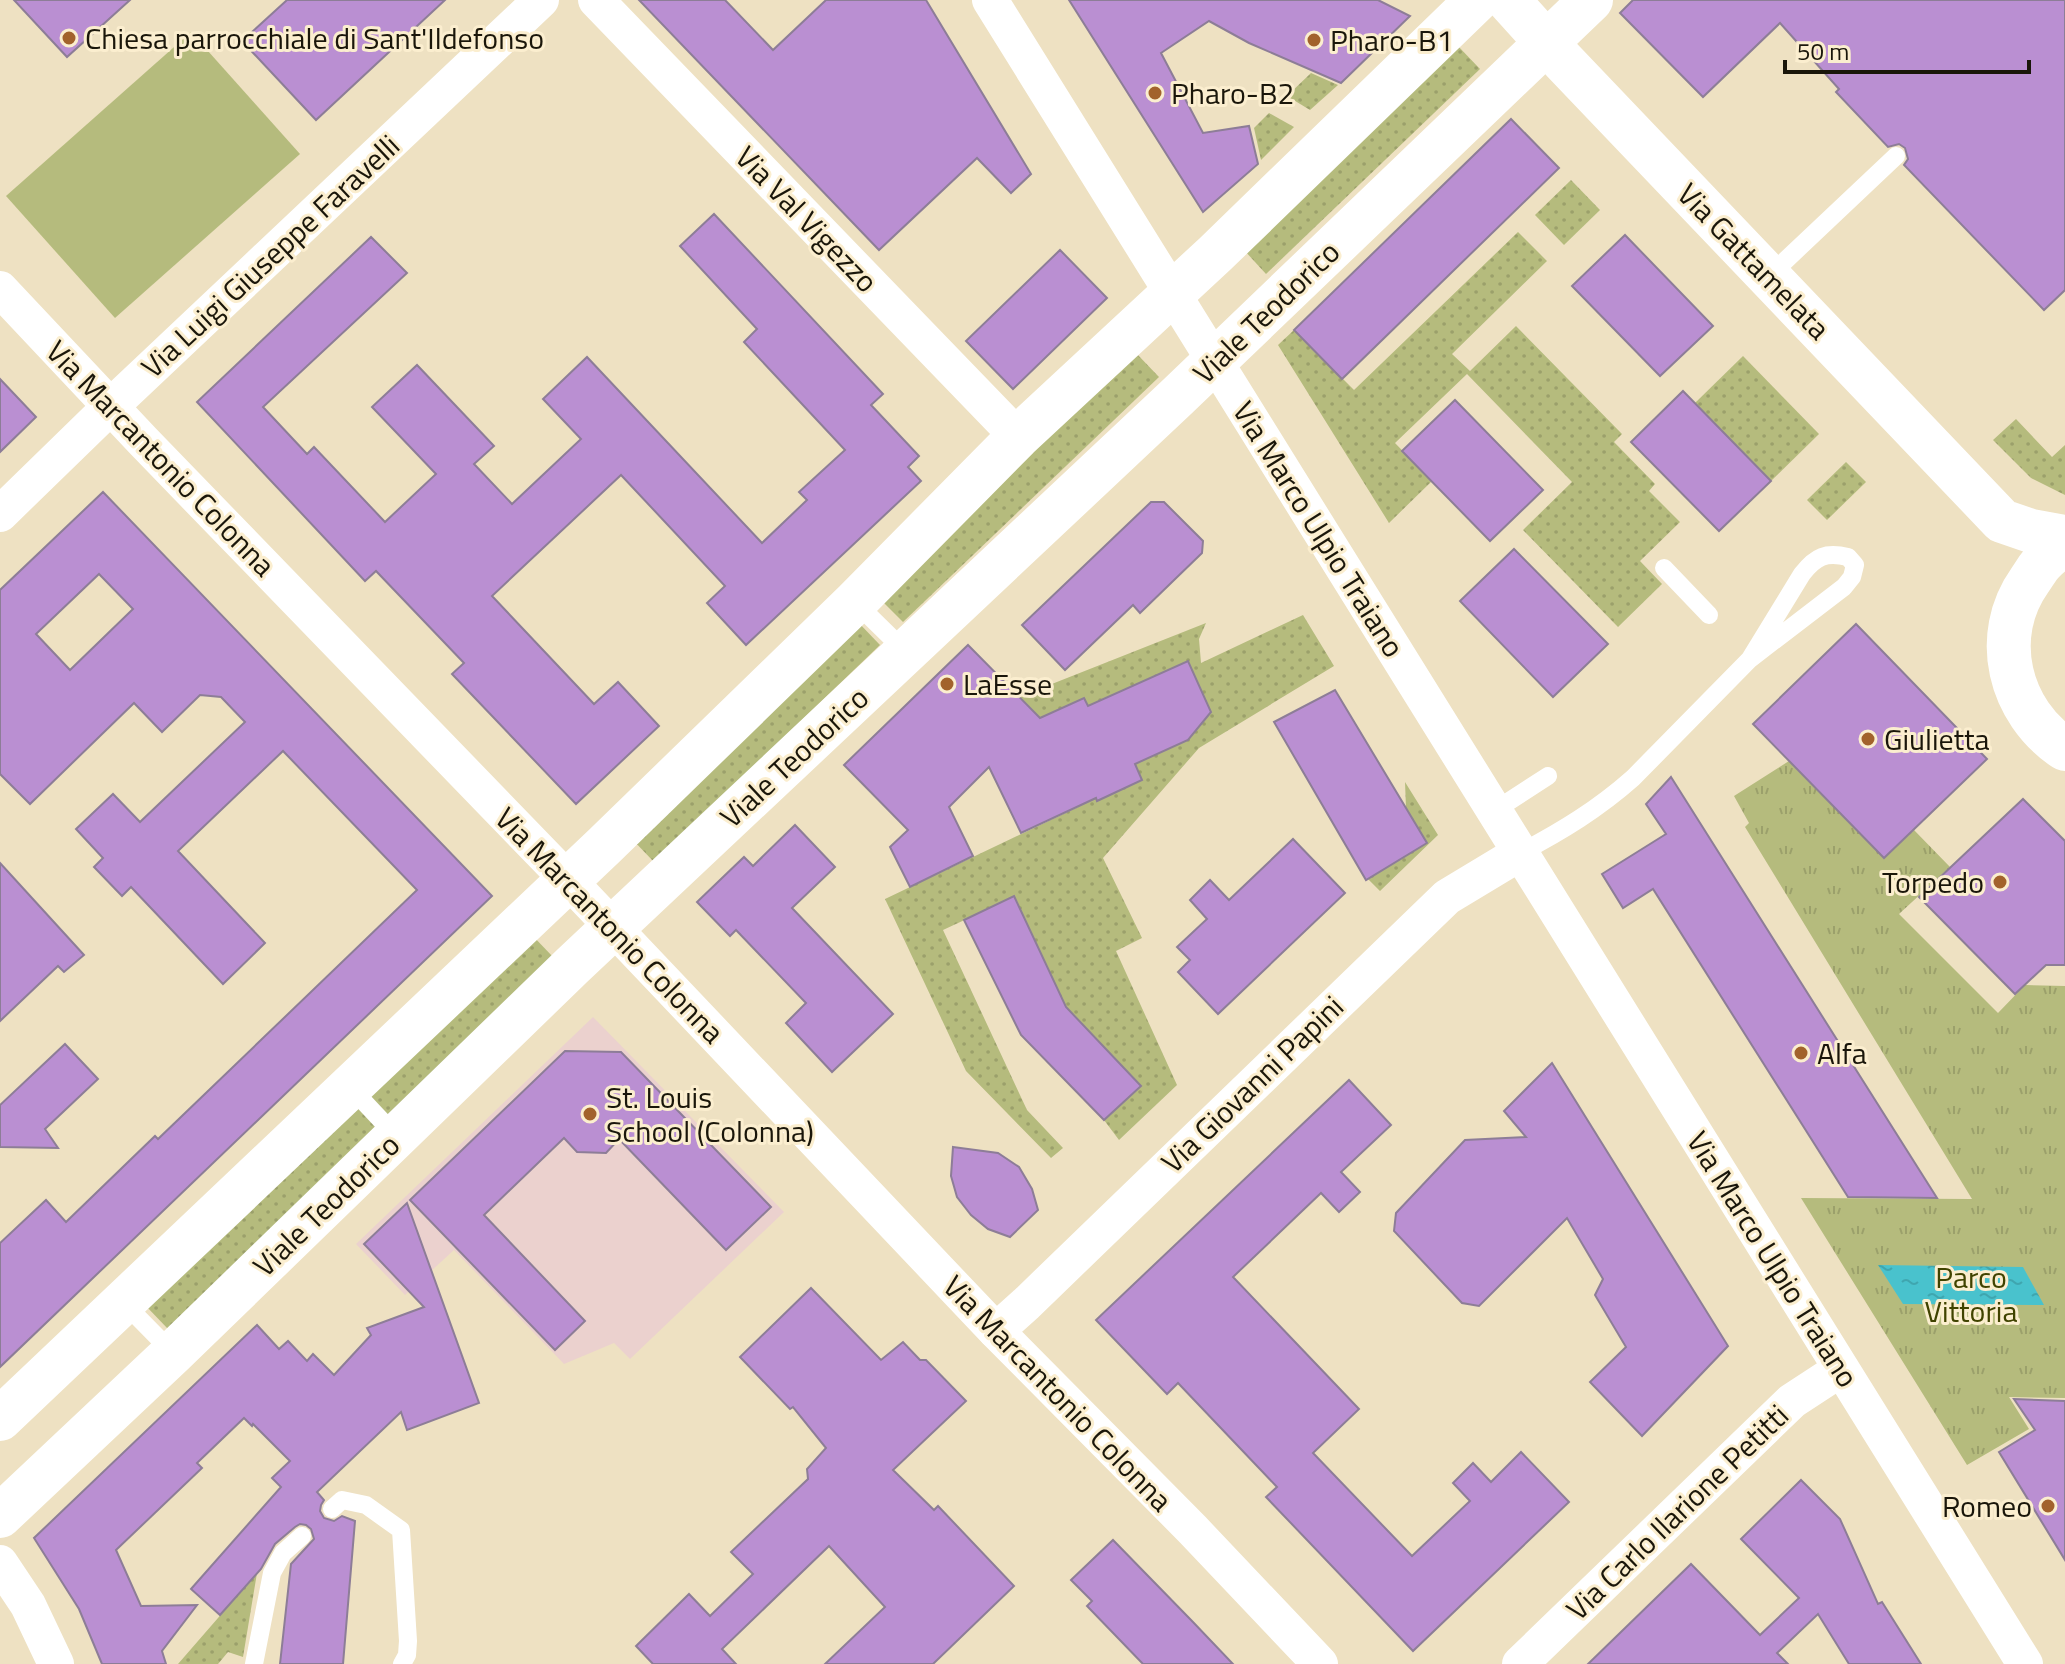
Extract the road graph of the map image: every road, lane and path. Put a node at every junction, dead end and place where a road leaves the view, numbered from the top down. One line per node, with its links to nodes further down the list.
1 (541, 0): 13 (street, Via Luigi Giuseppe Faravelli)
2 (596, 0): 14 (street, Via Val Vigezzo)
3 (990, 0): 11 (street, Via Marco Ulpio Traiano)
4 (1477, 0): 11 (street)
5 (1508, 0): 7 (street, Via Gattamelata)
6 (1591, 0): 7 (street, Viale Teodorico)
7 (1547, 43): 9 (street, Via Gattamelata); 12 (street, Viale Teodorico)
8 (1896, 156): 9 (lane)
9 (1769, 276): 16 (street, Via Gattamelata)
10 (0, 289): 13 (street, Via Marcantonio Colonna)
11 (1172, 292): 12 (street, Via Marco Ulpio Traiano); 14 (street)
12 (1214, 361): 23 (street, Viale Teodorico); 27 (street, Via Marco Ulpio Traiano)
13 (110, 407): 15 (street, Via Luigi Giuseppe Faravelli); 29 (street, Via Marcantonio Colonna)
14 (1018, 437): 21 (street)
15 (0, 514)
16 (2002, 521): 17 (street, Via Gattamelata); 20 (street, Via Gattamelata)
17 (2065, 537)
18 (2065, 544): 20 (street)
19 (1664, 568): 22 (lane)
20 (2021, 592): 25 (street)
21 (855, 602): 23 (lane); 29 (street)
22 (1709, 615)
23 (906, 652): 30 (street, Viale Teodorico)
24 (1750, 659): 24 (lane); 28 (lane)
25 (2065, 749)
26 (1548, 776): 27 (lane)
27 (1494, 811): 28 (street, Via Marco Ulpio Traiano)
28 (1520, 853): 34 (street, Via Giovanni Papini); 36 (street, Via Marco Ulpio Traiano)
29 (568, 880): 30 (street, Via Marcantonio Colonna); 31 (street)
30 (612, 928): 32 (street, Viale Teodorico); 34 (street, Via Marcantonio Colonna)
31 (350, 1087): 32 (lane); 33 (street)
32 (396, 1136): 35 (street, Viale Teodorico)
33 (123, 1302): 35 (lane); 37 (street)
34 (996, 1331): 45 (street, Via Marcantonio Colonna)
35 (173, 1353): 39 (street, Viale Teodorico)
36 (1841, 1369): 46 (street, Via Carlo Ilarione Petitti); 47 (street, Via Marco Ulpio Traiano)
37 (0, 1419)
38 (332, 1509): 44 (lane)
39 (0, 1516)
40 (302, 1536): 43 (lane)
41 (0, 1563): 42 (street)
42 (56, 1664)
43 (254, 1664)
44 (402, 1664)
45 (1320, 1664)
46 (1520, 1664)
47 (2025, 1664)

